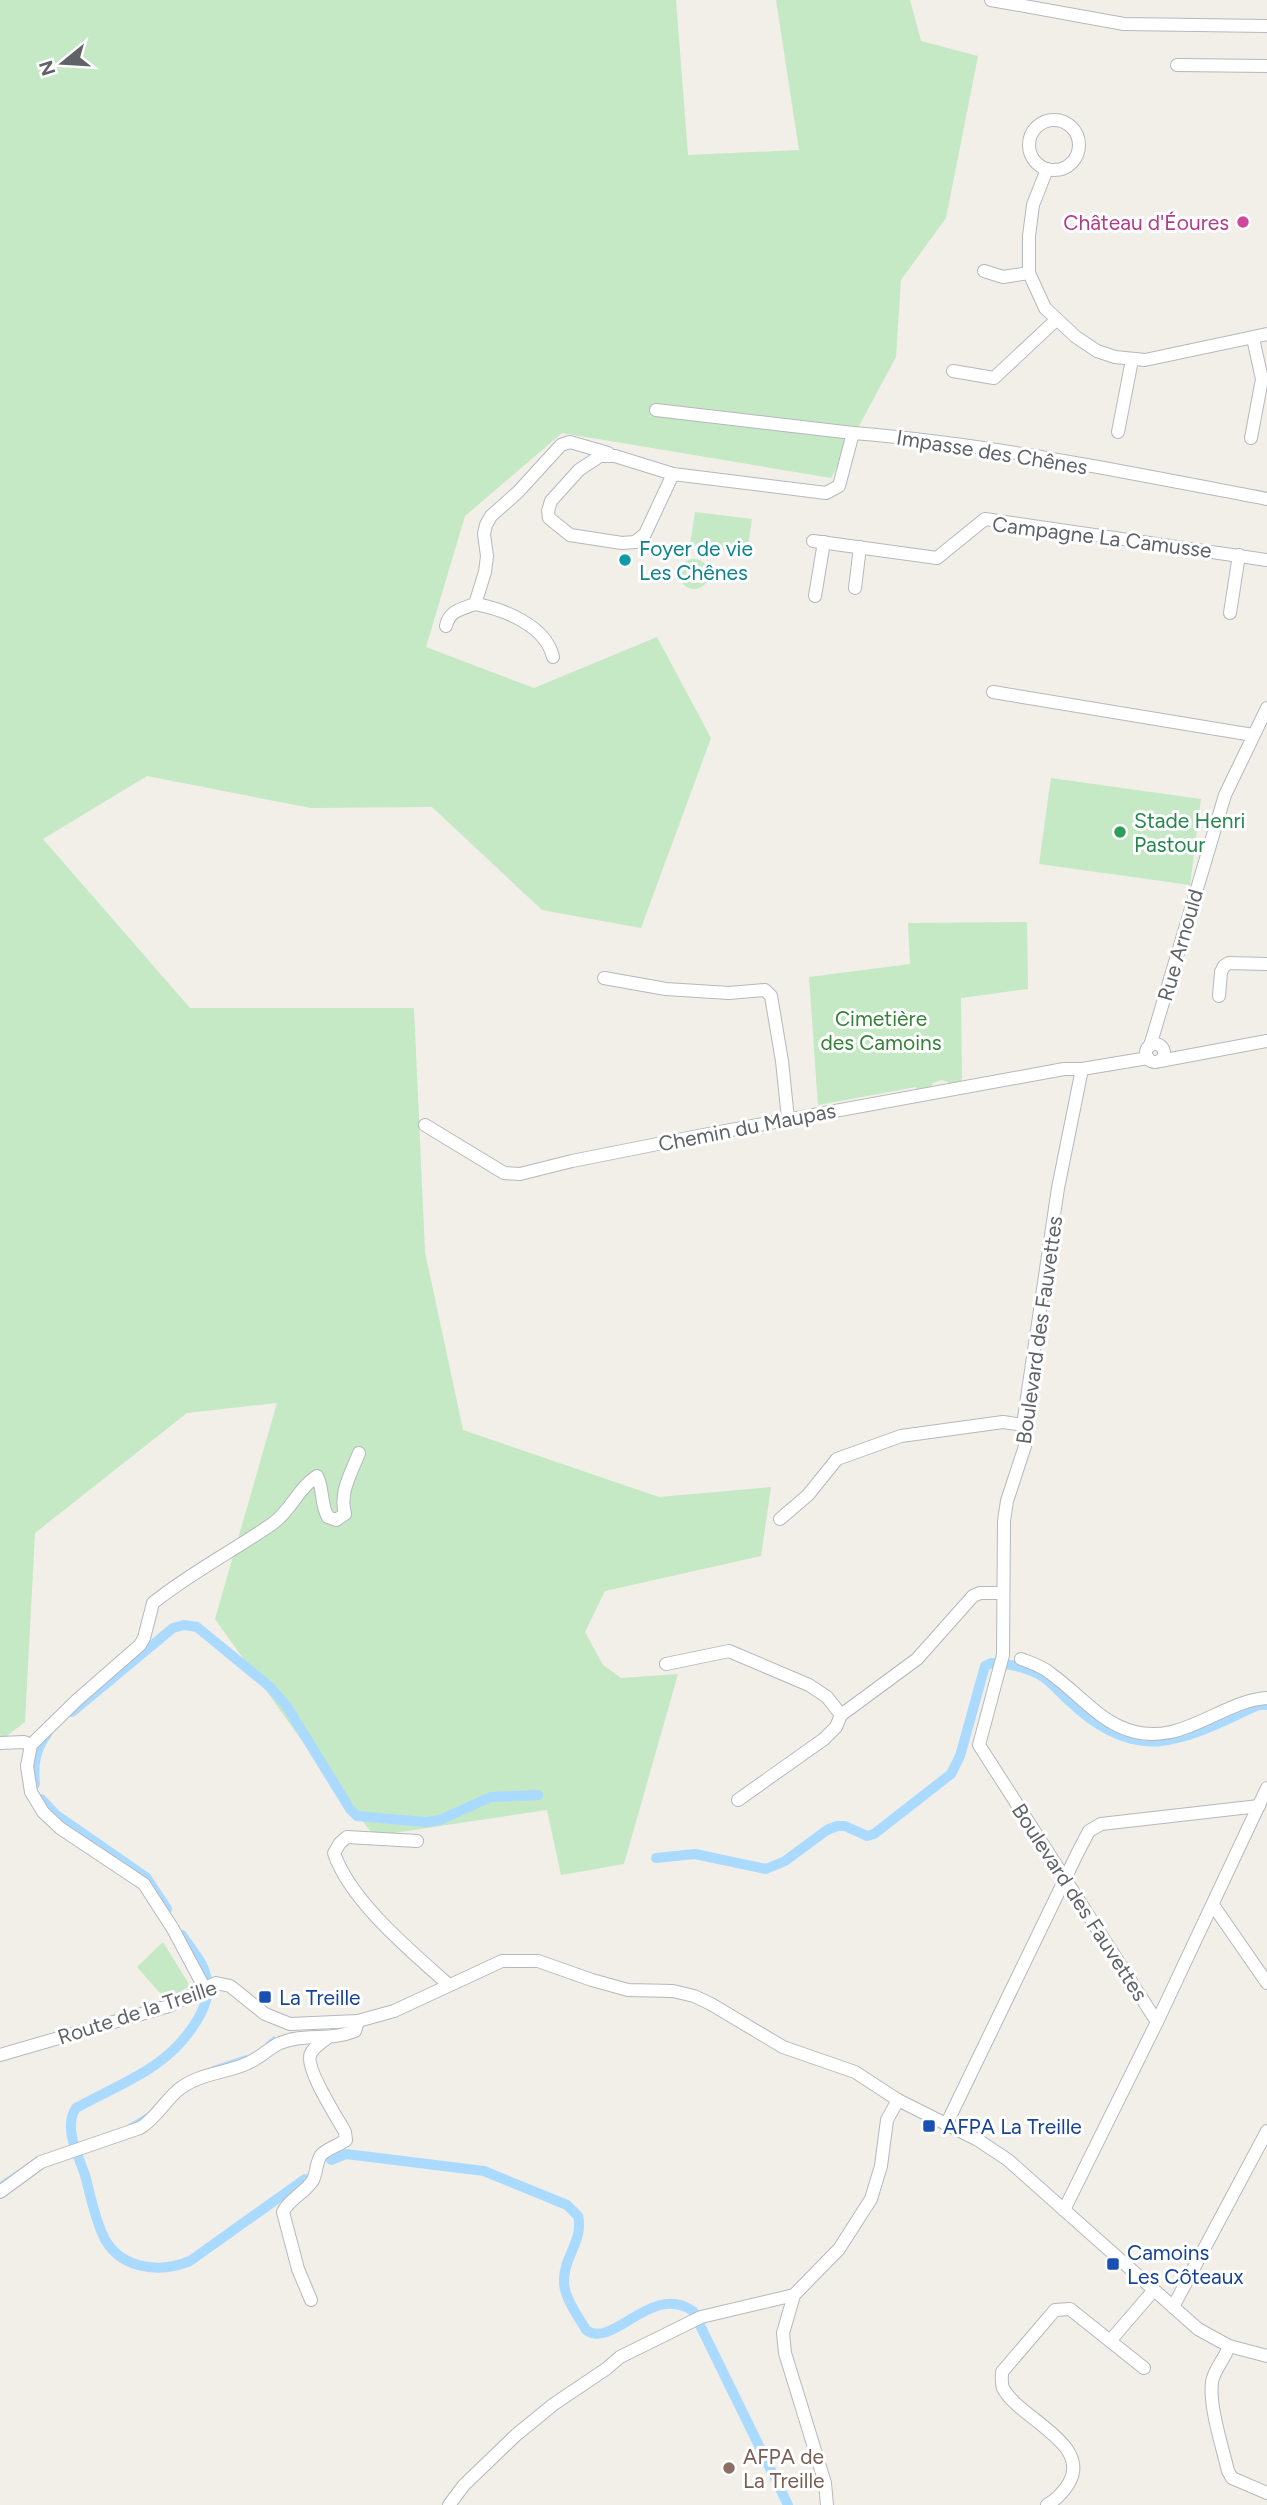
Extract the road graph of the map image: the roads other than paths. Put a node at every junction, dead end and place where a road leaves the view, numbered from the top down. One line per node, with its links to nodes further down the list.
1 (991, 0): 2 (street)
2 (1267, 26)
3 (1177, 65): 4 (street)
4 (1267, 66)
5 (1046, 169): 5 (street); 7 (street)
6 (984, 271): 7 (street)
7 (1030, 273): 8 (street)
8 (1056, 320): 11 (street); 12 (street)
9 (1267, 334): 10 (street)
10 (1253, 338): 11 (street); 16 (street)
11 (1132, 360): 14 (street)
12 (953, 371)
13 (656, 410): 15 (street, Impasse des Chênes)
14 (1118, 432)
15 (853, 433): 18 (street); 19 (street, Impasse des Chênes)
16 (1251, 438)
17 (615, 456): 18 (street); 18 (street); 25 (street)
18 (673, 474)
19 (1267, 499)
20 (860, 547): 21 (street, Campagne La Camusse); 23 (street); 24 (street, Campagne La Camusse)
21 (1239, 555): 22 (street, Campagne La Camusse); 26 (street)
22 (1267, 560)
23 (855, 588)
24 (815, 596)
25 (475, 604): 27 (street); 28 (street)
26 (1230, 613)
27 (446, 626)
28 (553, 657)
29 (993, 692): 31 (street)
30 (1267, 708): 31 (street, Rue Arnould)
31 (1253, 735): 36 (street, Rue Arnould)
32 (1267, 964): 34 (street)
33 (604, 978): 38 (street)
34 (1219, 996)
35 (1267, 1041): 36 (street)
36 (1160, 1053): 37 (street)
37 (1082, 1069): 38 (street, Chemin du Maupas); 40 (street, Boulevard des Fauvettes)
38 (788, 1119): 39 (street, Chemin du Maupas)
39 (425, 1125)
40 (1023, 1425): 42 (street); 43 (street, Boulevard des Fauvettes)
41 (359, 1453): 49 (street)
42 (780, 1519)
43 (1002, 1593): 47 (street); 54 (street, Boulevard des Fauvettes)
44 (1021, 1659): 46 (street)
45 (666, 1664): 47 (street)
46 (1267, 1698)
47 (841, 1715): 51 (street)
48 (0, 1742): 49 (street)
49 (31, 1745): 58 (street)
50 (1267, 1788): 52 (street)
51 (738, 1800)
52 (1259, 1806): 54 (street); 55 (street)
53 (417, 1841): 57 (street)
54 (1064, 1879): 60 (street, Boulevard des Fauvettes); 64 (street)
55 (1213, 1905): 56 (street); 60 (street)
56 (1267, 1983)
57 (449, 1985): 59 (street, Route de la Treille); 63 (street, Route de la Treille)
58 (206, 1986): 59 (street, Route de la Treille); 62 (street, Route de la Treille)
59 (358, 2021): 61 (street)
60 (1157, 2022): 67 (street)
61 (327, 2038): 66 (street); 70 (street)
62 (0, 2055)
63 (898, 2100): 64 (street, Route de la Treille); 69 (street)
64 (946, 2125): 67 (street, Route de la Treille)
65 (1267, 2131): 71 (street)
66 (0, 2192)
67 (1064, 2210): 68 (street, Route de la Treille)
68 (1153, 2291): 71 (street, Route de la Treille); 72 (street)
69 (794, 2295): 77 (street); 78 (street)
70 (311, 2300)
71 (1173, 2307): 73 (street, Route de la Treille)
72 (1110, 2341): 75 (street); 79 (street)
73 (1229, 2346): 74 (street, Route de la Treille); 76 (street)
74 (1267, 2356)
75 (1144, 2368)
76 (1267, 2493)
77 (449, 2505)
78 (827, 2505)
79 (1046, 2505)

